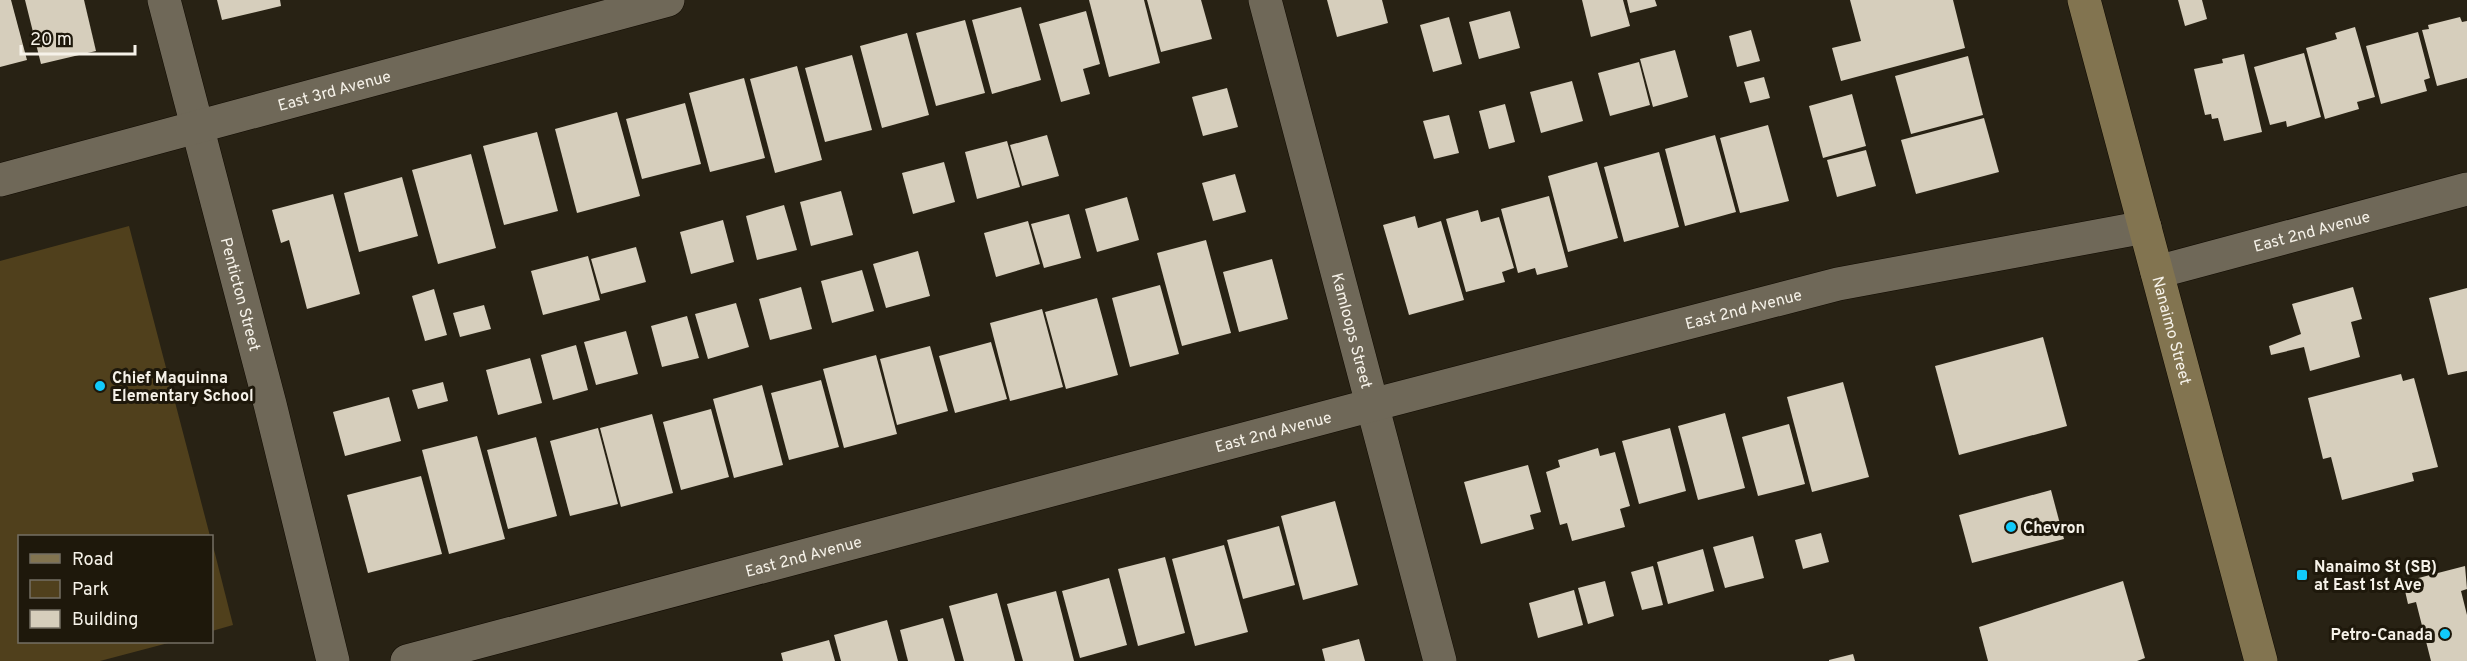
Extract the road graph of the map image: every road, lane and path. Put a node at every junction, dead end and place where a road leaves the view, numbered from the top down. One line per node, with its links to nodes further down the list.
1 (164, 0): 5 (street, Penticton Street)
2 (668, 0): 5 (street, East 3rd Avenue)
3 (1265, 0): 10 (street, Kamloops Street)
4 (2084, 0): 8 (main road, Nanaimo Street)
5 (197, 127): 6 (street, East 3rd Avenue); 11 (street, Penticton Street)
6 (0, 180)
7 (2467, 189): 9 (street, East 2nd Avenue)
8 (2145, 227): 9 (main road, Nanaimo Street); 10 (street, East 2nd Avenue)
9 (2157, 272): 14 (main road, Nanaimo Street)
10 (1372, 405): 12 (street, East 2nd Avenue); 13 (street, Kamloops Street)
11 (333, 661)
12 (407, 661)
13 (1440, 661)
14 (2261, 661)

